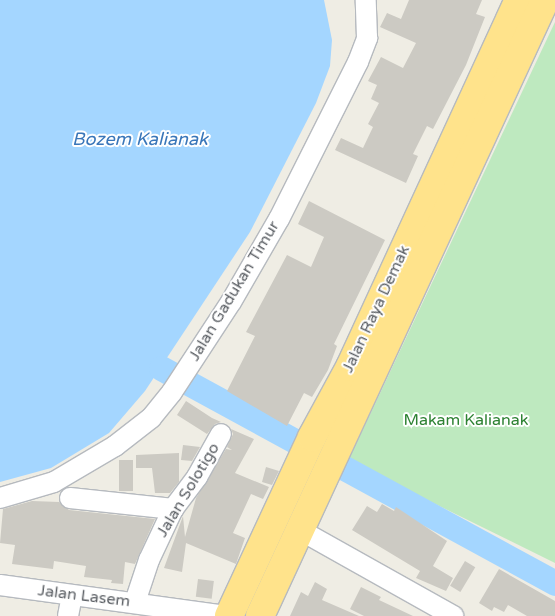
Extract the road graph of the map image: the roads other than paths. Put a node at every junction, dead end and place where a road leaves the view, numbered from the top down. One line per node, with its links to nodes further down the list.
1 (366, 0): 6 (street, Jalan Gadukan Timur)
2 (519, 0): 4 (highway, Jalan Raya Demak)
3 (545, 0): 4 (highway, Jalan Raya Demak)
4 (370, 350): 9 (highway, Jalan Raya Demak); 14 (highway, Jalan Raya Demak)
5 (221, 434): 8 (street, Jalan Solotigo)
6 (0, 498)
7 (70, 498): 8 (street)
8 (173, 509): 12 (street, Jalan Solotigo)
9 (300, 530): 15 (highway, Jalan Raya Demak); 16 (street)
10 (0, 585): 11 (street, Jalan Lasem)
11 (72, 595): 12 (street, Jalan Lasem); 13 (street)
12 (135, 602): 14 (street, Jalan Lasem)
13 (68, 616)
14 (228, 616)
15 (260, 616)
16 (453, 616)

